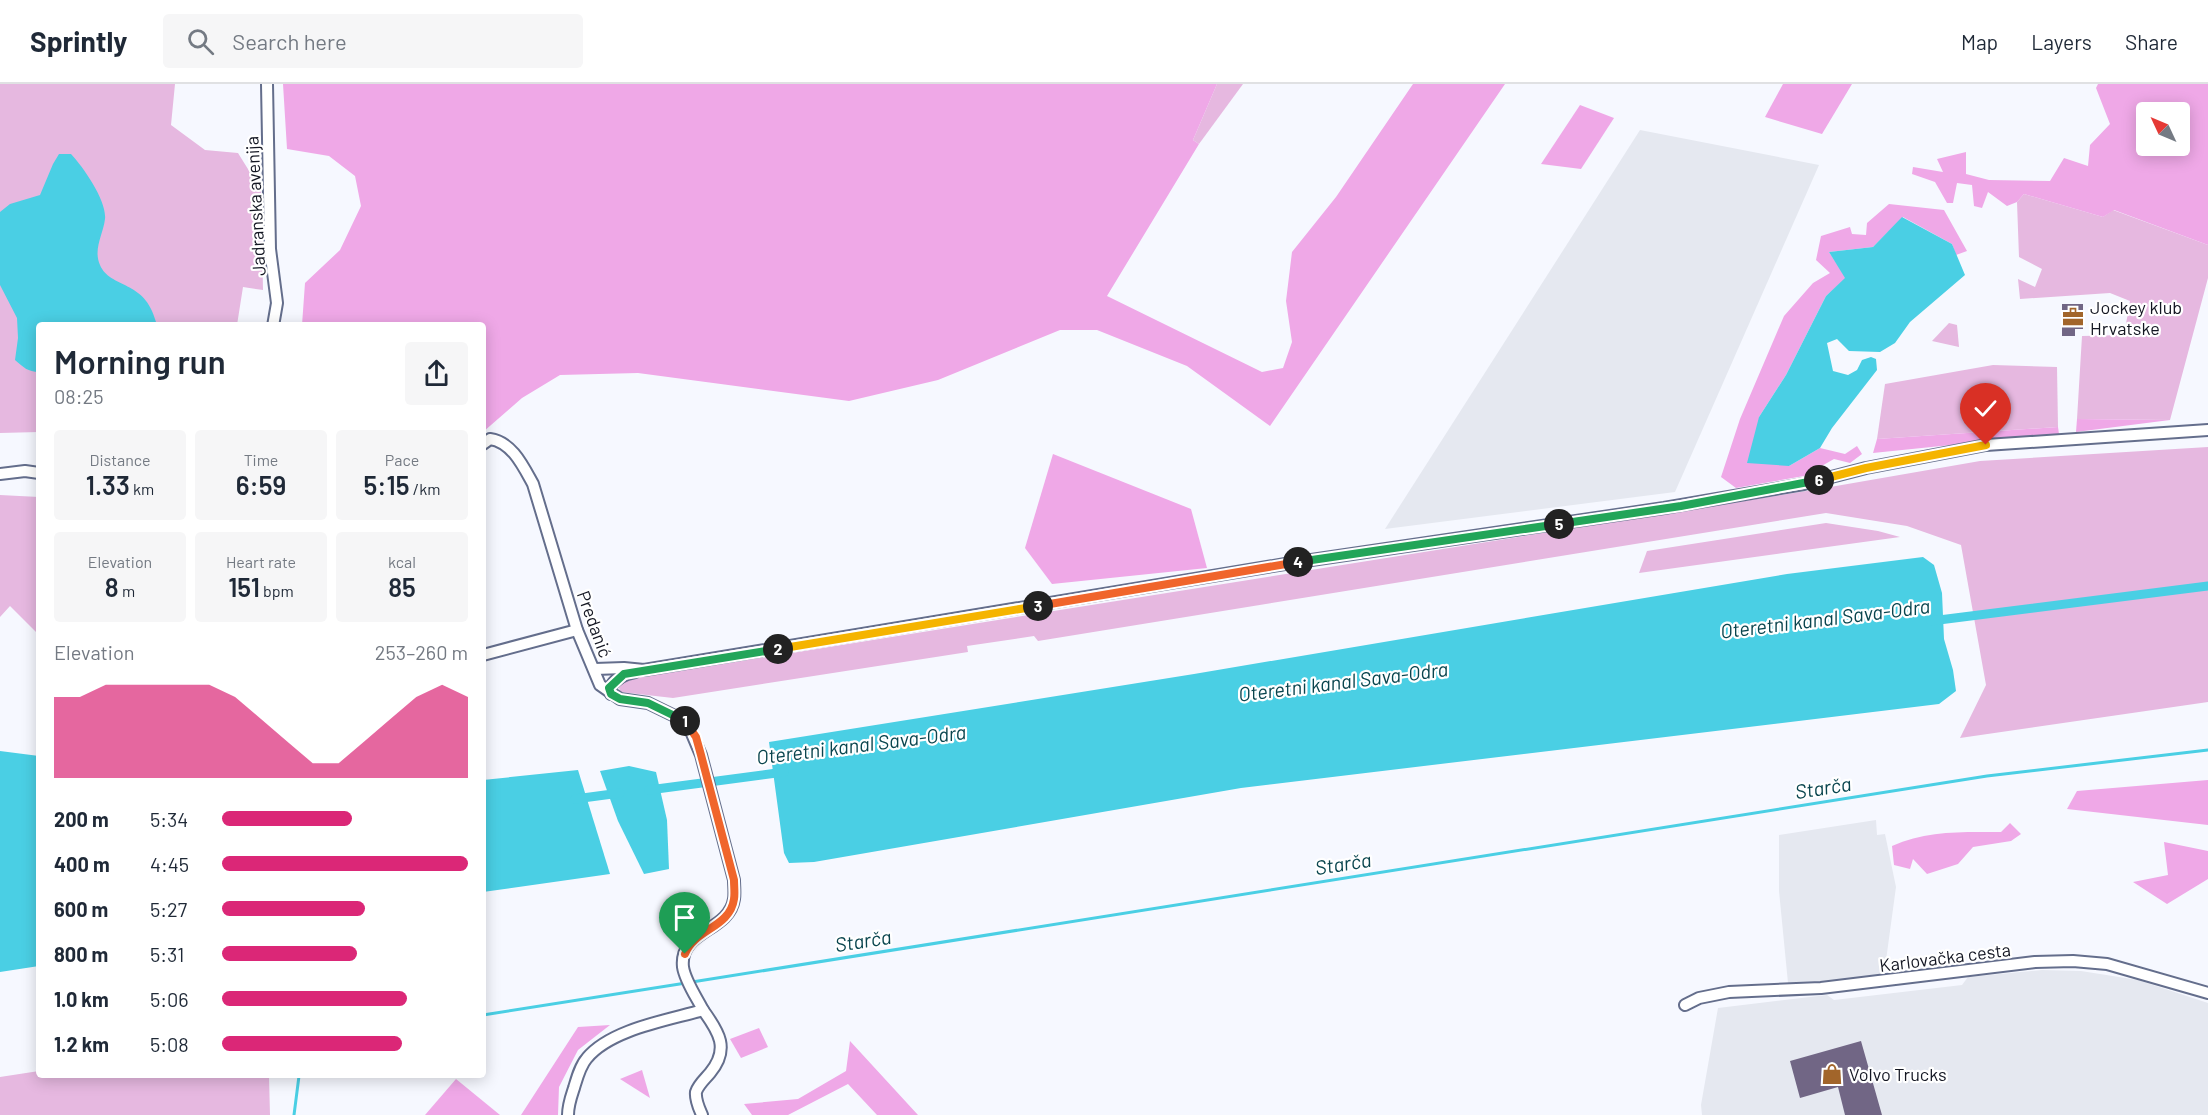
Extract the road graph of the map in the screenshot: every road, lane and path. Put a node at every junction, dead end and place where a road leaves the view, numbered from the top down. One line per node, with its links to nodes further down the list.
1 (267, 84): 2 (street, Jadranska avenija)
2 (274, 322)
3 (2208, 430): 10 (street)
4 (486, 442): 7 (street, Predanić)
5 (36, 473): 6 (street)
6 (0, 474)
7 (577, 630): 8 (street); 9 (street, Predanić)
8 (486, 654)
9 (595, 669): 10 (street); 11 (street, Predanić)
10 (644, 670): 11 (street)
11 (611, 694): 14 (street)
12 (2208, 993): 13 (street, Karlovačka cesta)
13 (1685, 1005)
14 (703, 1010): 15 (street); 16 (street)
15 (568, 1111)
16 (702, 1115)

